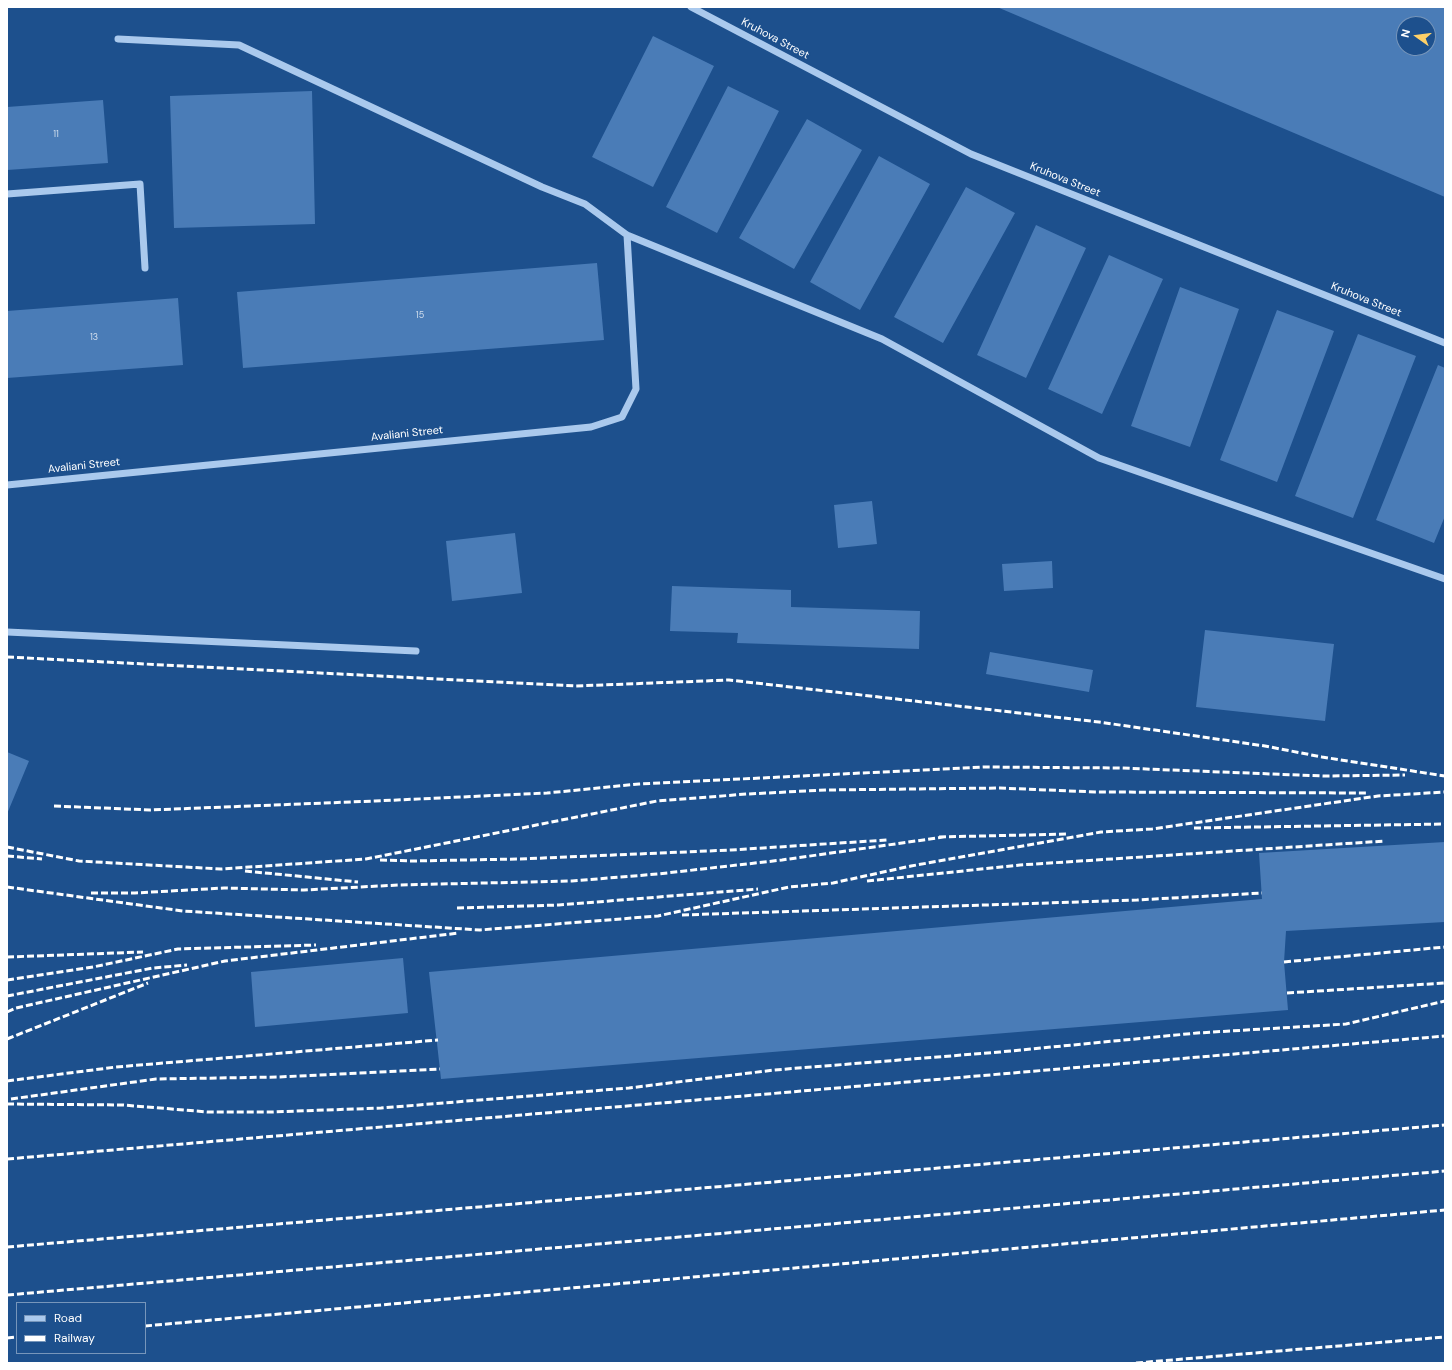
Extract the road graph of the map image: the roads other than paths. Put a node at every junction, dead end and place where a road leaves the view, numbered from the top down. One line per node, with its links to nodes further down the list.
1 (691, 7): 6 (street, Kruhova Street)
2 (118, 39): 4 (street)
3 (7, 194): 5 (street)
4 (627, 235): 7 (street, Avaliani Street); 8 (street)
5 (145, 268)
6 (1445, 343)
7 (7, 485)
8 (1445, 579)
9 (7, 632): 10 (street)
10 (416, 651)

